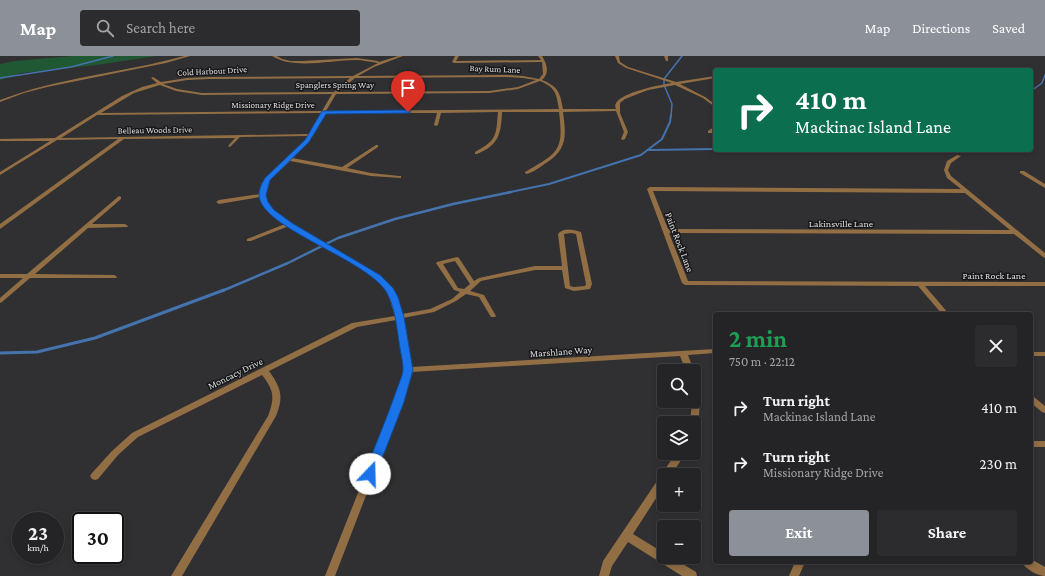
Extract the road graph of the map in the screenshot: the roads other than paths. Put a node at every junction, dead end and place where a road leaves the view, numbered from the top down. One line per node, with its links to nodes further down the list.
1 (188, 56): 19 (street)
2 (274, 56): 8 (street)
3 (401, 56): 11 (street)
4 (458, 56): 10 (street)
5 (540, 56): 10 (street)
6 (617, 56): 17 (street)
7 (357, 58): 8 (street); 11 (street)
8 (278, 59): 9 (street)
9 (270, 60)
10 (543, 61): 15 (street)
11 (378, 62): 12 (street)
12 (354, 77): 15 (street, Bay Rum Lane); 16 (street, Cold Harbour Drive); 18 (street)
13 (713, 77): 17 (street)
14 (153, 78): 16 (street, Spanglers Spring Way)
15 (538, 80): 18 (street, Spanglers Spring Way); 21 (street, Bay Rum Lane)
16 (161, 83): 18 (street, Spanglers Spring Way); 26 (street, Cold Harbour Drive)
17 (675, 84): 20 (street); 22 (street)
18 (335, 93): 24 (street)
19 (0, 101)
20 (713, 104)
21 (561, 110): 22 (street, Missionary Ridge Drive); 23 (street, Missionary Ridge Drive); 43 (street, Bay Rum Lane)
22 (618, 110): 34 (street)
23 (500, 111): 25 (street, Missionary Ridge Drive); 38 (street)
24 (324, 112): 25 (street, Missionary Ridge Drive); 26 (street, Missionary Ridge Drive); 30 (street)
25 (439, 112): 27 (street)
26 (96, 114): 33 (street, Cold Harbour Drive)
27 (436, 125)
28 (713, 130): 29 (street)
29 (710, 132)
30 (311, 135): 31 (street, Belleau Woods Drive); 40 (street)
31 (238, 136): 32 (street, Belleau Woods Drive); 36 (street)
32 (123, 138): 33 (street, Belleau Woods Drive); 52 (street)
33 (56, 139): 35 (street, Belleau Woods Drive); 44 (street, Cold Harbour Drive)
34 (622, 139)
35 (0, 140)
36 (230, 146)
37 (376, 146): 41 (street)
38 (477, 152)
39 (959, 156): 47 (street)
40 (288, 159): 41 (street); 48 (street)
41 (344, 168): 45 (street)
42 (1022, 172): 46 (street)
43 (527, 173)
44 (0, 174)
45 (399, 177)
46 (1045, 186)
47 (965, 191): 57 (street, Paint Rock Lane); 58 (street)
48 (262, 195): 50 (street); 53 (street)
49 (119, 198): 54 (street)
50 (219, 202)
51 (0, 220): 52 (street)
52 (10, 220): 56 (street)
53 (289, 224): 59 (street); 72 (street)
54 (87, 226): 55 (street); 63 (street)
55 (125, 226)
56 (0, 227)
57 (666, 231): 58 (street, Lakinsville Lane); 65 (street, Paint Rock Lane)
58 (1015, 232): 60 (street)
59 (249, 240)
60 (1045, 256)
61 (565, 268): 61 (street); 67 (street, Moncacy Drive)
62 (0, 276): 63 (street)
63 (29, 276): 64 (street); 69 (street)
64 (114, 277)
65 (919, 284): 66 (street, Paint Rock Lane); 70 (street)
66 (1045, 284)
67 (474, 285): 68 (street, Moncacy Drive); 68 (street)
68 (466, 291): 71 (street); 72 (street, Moncacy Drive)
69 (0, 301)
70 (944, 312)
71 (493, 316)
72 (399, 317): 78 (street); 79 (street, Moncacy Drive)
73 (713, 351): 74 (street, Marshlane Way)
74 (683, 353): 77 (street); 78 (street, Marshlane Way)
75 (1033, 354): 76 (street)
76 (1045, 354)
77 (687, 364)
78 (408, 370): 91 (street)
79 (264, 371): 84 (street, Moncacy Drive); 90 (street)
80 (1033, 401): 81 (street)
81 (1045, 410)
82 (1033, 444): 83 (street)
83 (1045, 444)
84 (95, 476)
85 (657, 488): 86 (street)
86 (626, 535): 92 (street); 93 (street)
87 (799, 564): 94 (street)
88 (1030, 564): 89 (street)
89 (1045, 574)
90 (176, 576)
91 (330, 576)
92 (604, 576)
93 (692, 576)
94 (794, 576)

